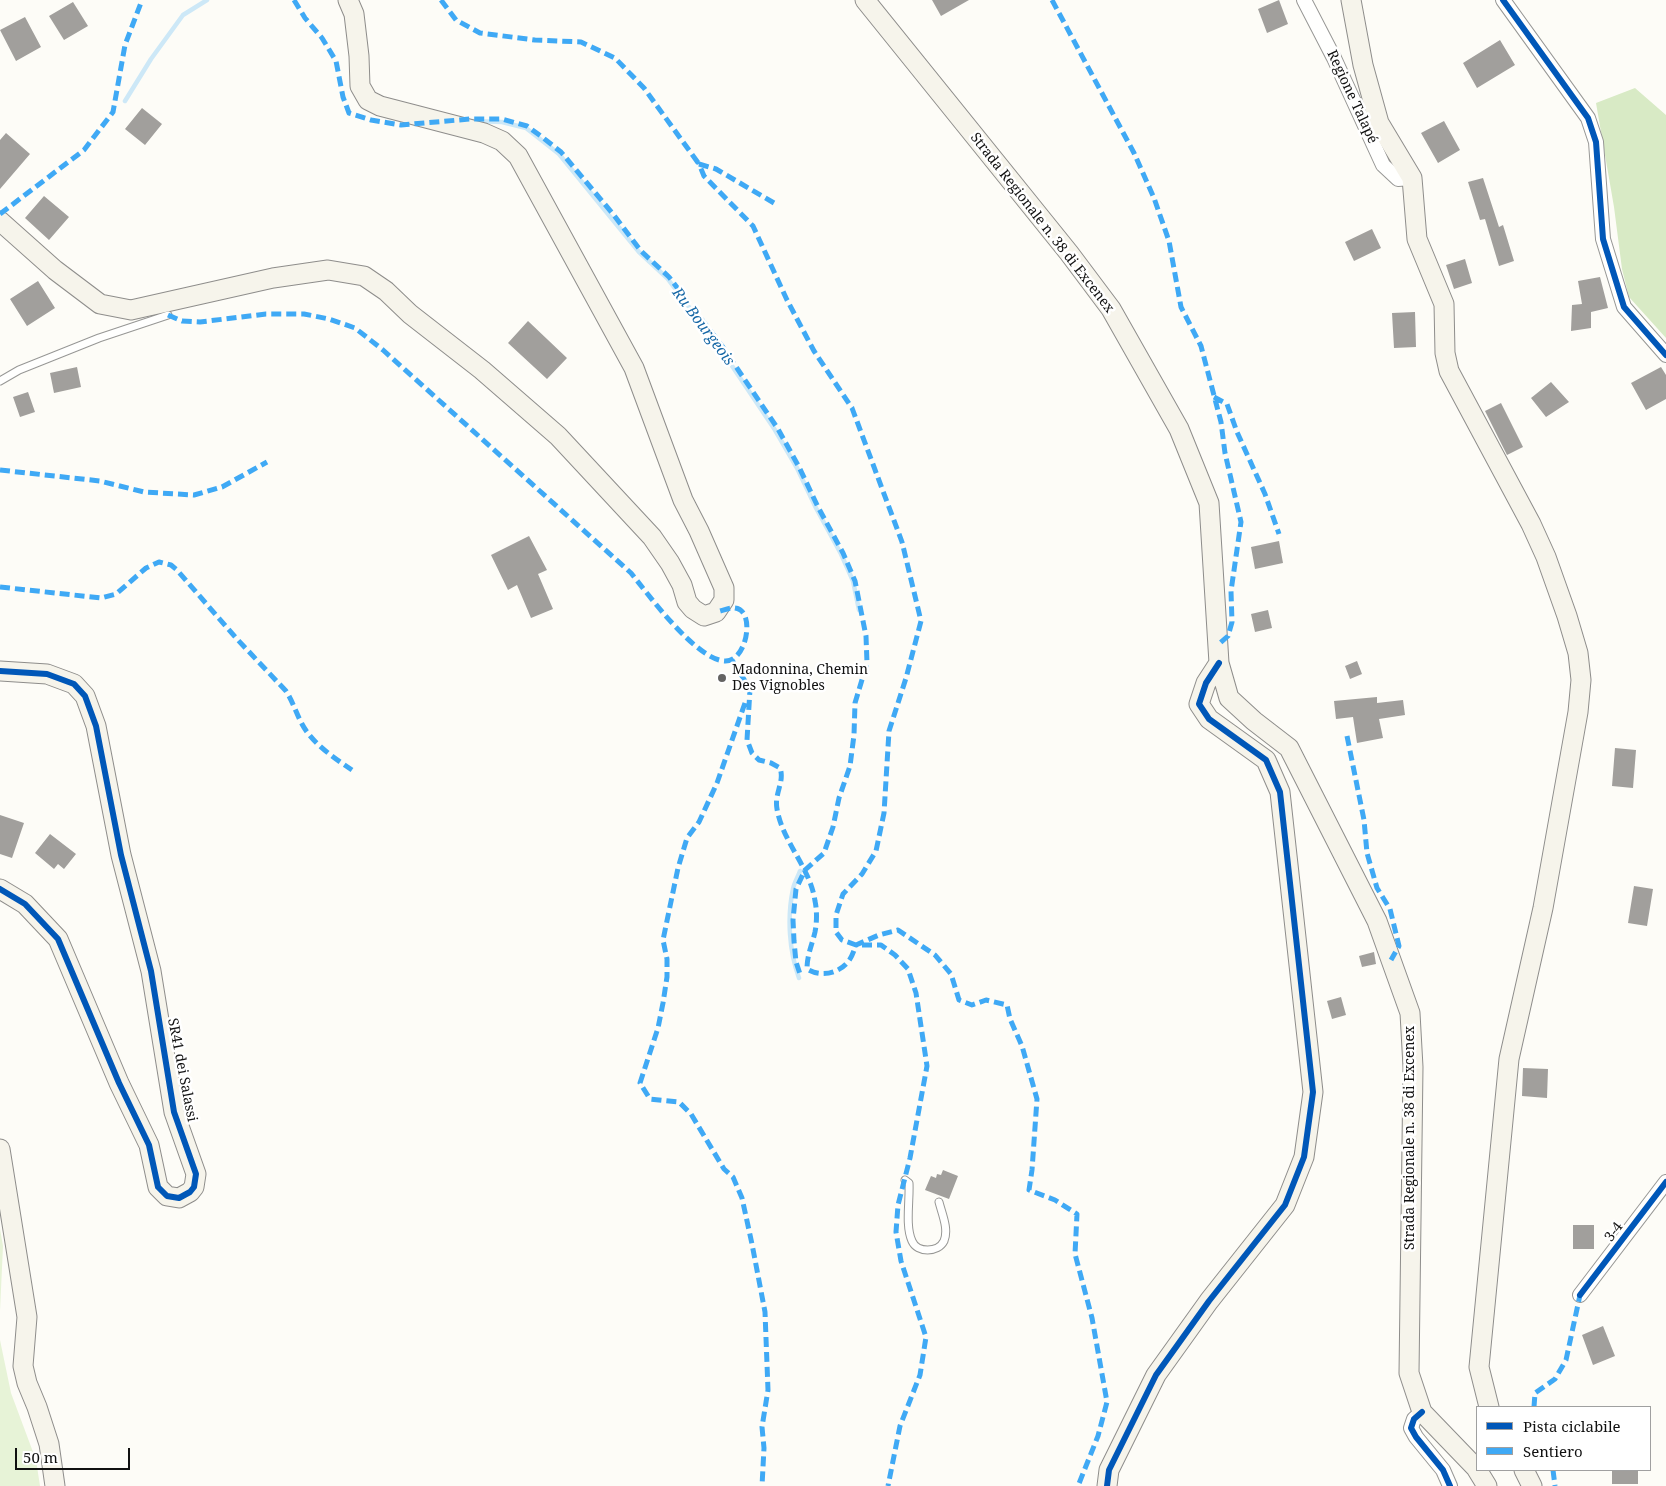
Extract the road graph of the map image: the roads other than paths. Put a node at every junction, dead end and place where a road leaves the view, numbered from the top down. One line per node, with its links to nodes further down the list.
1 (348, 0): 8 (main road)
2 (865, 0): 11 (main road, Strada Regionale n. 38 di Excenex)
3 (1304, 0): 6 (street, Regione Talapé)
4 (1351, 0): 6 (main road)
5 (1503, 0): 9 (street)
6 (1412, 178): 19 (main road)
7 (0, 221): 8 (main road)
8 (167, 308): 10 (lane)
9 (1666, 355)
10 (0, 381)
11 (1220, 663): 20 (main road, Strada Regionale n. 38 di Excenex); 25 (main road)
12 (0, 671): 13 (main road, SR41 dei Salassi)
13 (0, 889)
14 (0, 1149): 24 (main road)
15 (904, 1180): 17 (lane)
16 (1666, 1182): 18 (street, 3-4)
17 (939, 1202)
18 (1580, 1295)
19 (1489, 1406)
20 (1422, 1412): 21 (main road, Strada Regionale n. 38 di Excenex); 26 (street)
21 (1476, 1468)
22 (1478, 1471): 27 (main road, Strada Regionale n. 38 di Excenex)
23 (1524, 1471): 28 (main road)
24 (55, 1486)
25 (1107, 1486)
26 (1450, 1486)
27 (1487, 1486)
28 (1532, 1486)

